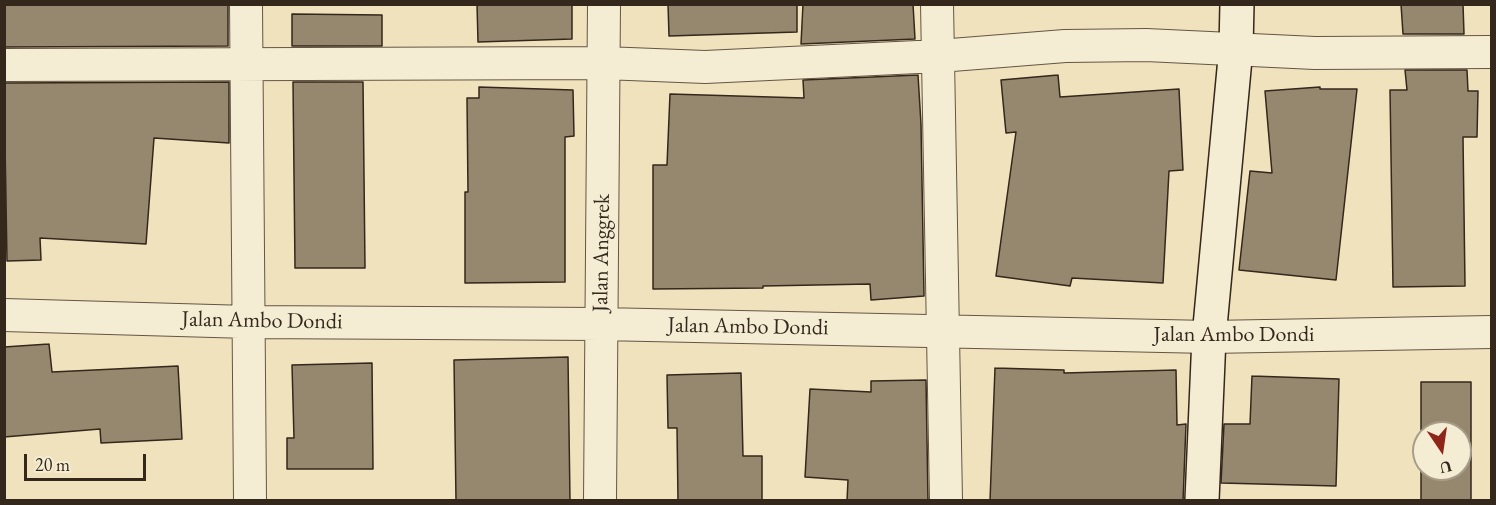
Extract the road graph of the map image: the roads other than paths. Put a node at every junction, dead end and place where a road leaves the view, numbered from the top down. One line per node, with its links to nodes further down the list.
1 (246, 4): 9 (street)
2 (604, 4): 8 (street, Jalan Anggrek)
3 (937, 4): 7 (street)
4 (1237, 4): 5 (street)
5 (1236, 48): 6 (street); 7 (street); 16 (street)
6 (1491, 52)
7 (939, 56): 8 (street); 14 (street)
8 (604, 63): 9 (street); 13 (street, Jalan Anggrek)
9 (246, 64): 10 (street); 12 (street)
10 (4, 65)
11 (4, 315): 12 (street, Jalan Ambo Dondi)
12 (248, 322): 13 (street, Jalan Ambo Dondi); 17 (street)
13 (601, 324): 14 (street, Jalan Ambo Dondi); 18 (street, Jalan Anggrek)
14 (943, 332): 16 (street, Jalan Ambo Dondi); 19 (street)
15 (1491, 332): 16 (street, Jalan Ambo Dondi)
16 (1209, 337): 20 (street)
17 (250, 501)
18 (600, 501)
19 (946, 501)
20 (1202, 501)

